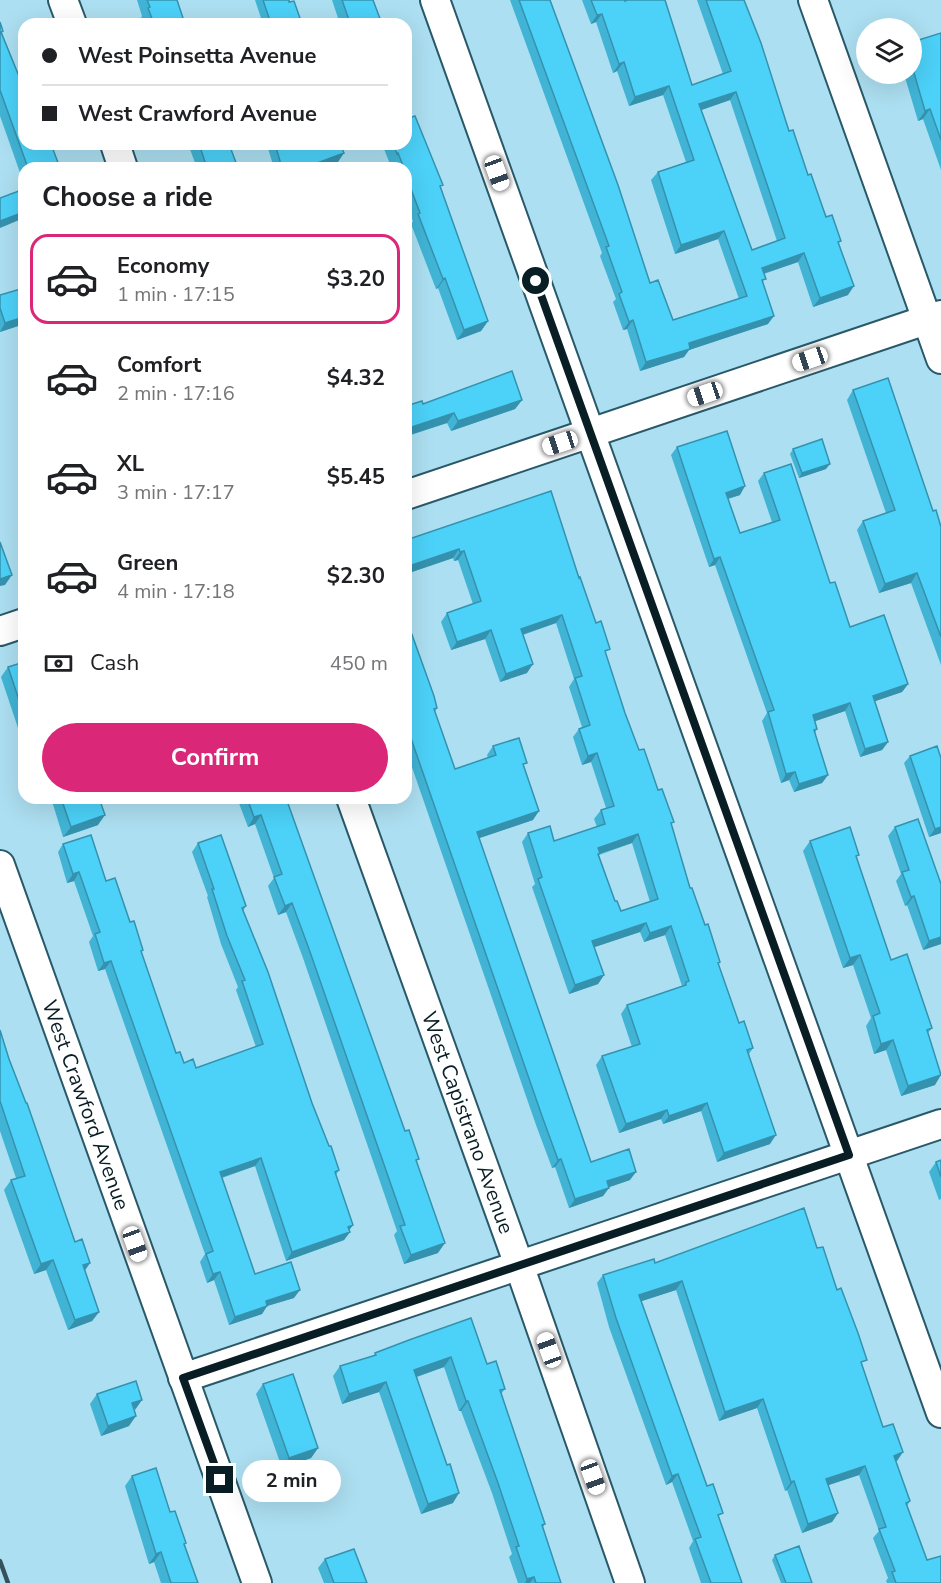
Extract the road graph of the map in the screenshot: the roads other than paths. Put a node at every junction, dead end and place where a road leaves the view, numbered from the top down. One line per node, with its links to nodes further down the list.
1 (63, 0): 4 (street)
2 (435, 0): 7 (street)
3 (813, 0): 5 (street)
4 (70, 18)
5 (934, 317): 6 (street); 7 (street)
6 (941, 359)
7 (590, 433): 8 (street); 14 (street)
8 (412, 493)
9 (18, 625): 10 (street)
10 (0, 631)
11 (353, 804): 15 (street, West Capistrano Avenue)
12 (0, 865): 16 (street, West Crawford Avenue)
13 (941, 1124): 14 (street)
14 (849, 1155): 15 (street); 17 (street)
15 (519, 1265): 16 (street); 19 (street, West Capistrano Avenue)
16 (183, 1378): 18 (street, West Crawford Avenue)
17 (941, 1413)
18 (257, 1583)
19 (630, 1583)

